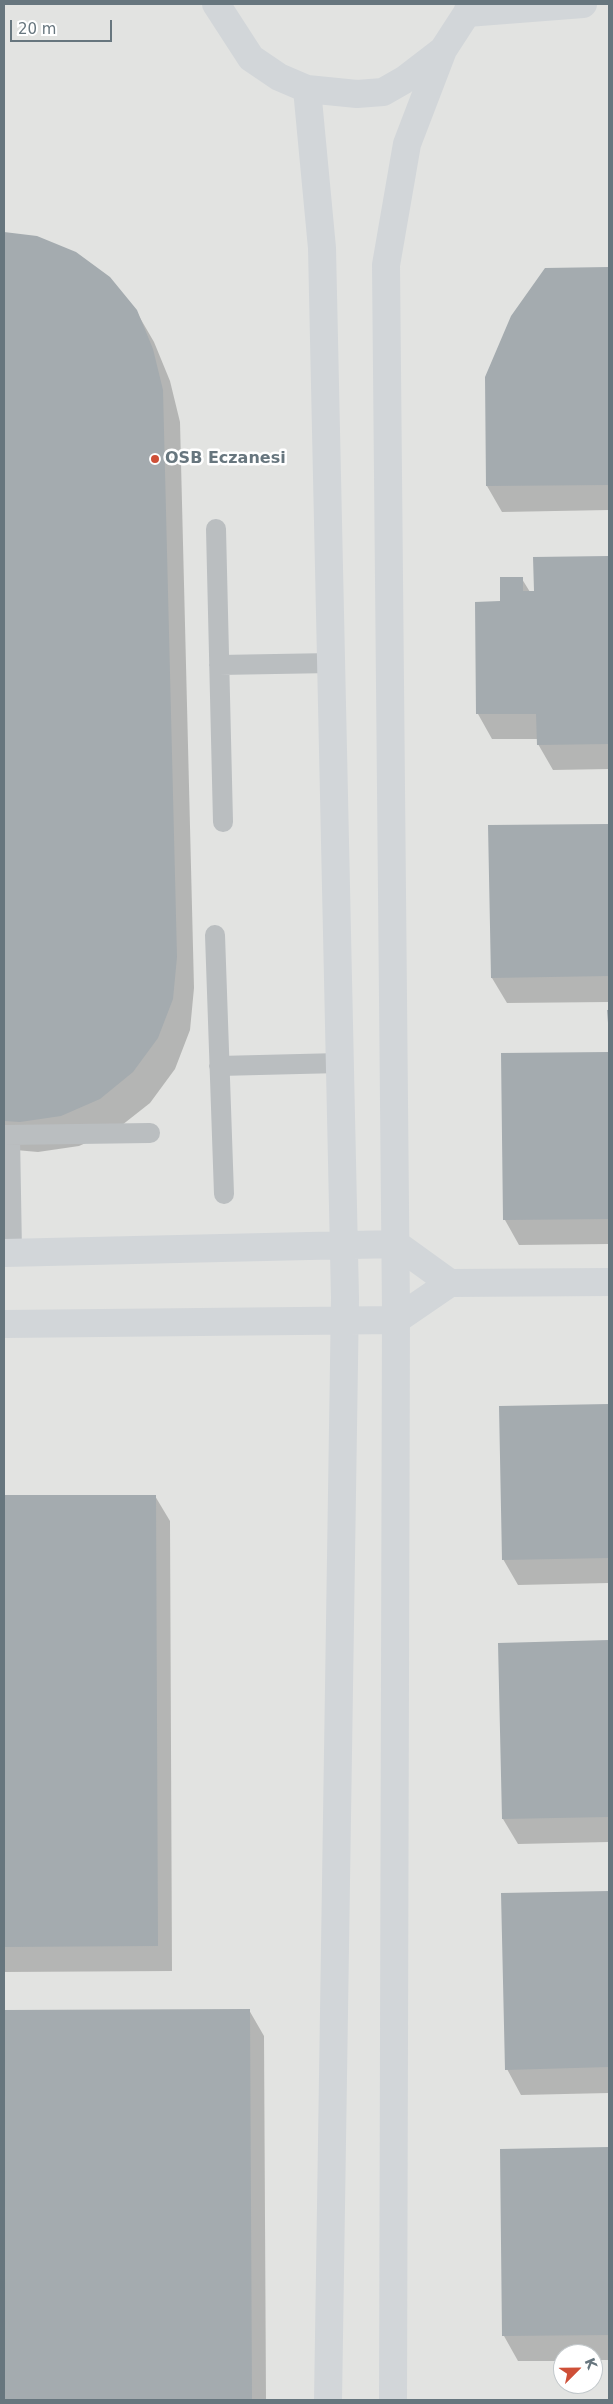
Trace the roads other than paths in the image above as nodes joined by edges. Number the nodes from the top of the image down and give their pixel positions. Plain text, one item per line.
1 (214, 4) edge
2 (583, 4) edge
3 (468, 8) edge
4 (444, 50) junction
5 (306, 90) junction
6 (216, 529) dead end
7 (332, 663) junction
8 (219, 665) junction
9 (223, 822) dead end
10 (215, 935) dead end
11 (340, 1063) junction
12 (219, 1066) junction
13 (150, 1133) dead end
14 (7, 1135) edge
15 (224, 1194) dead end
16 (396, 1244) junction
17 (344, 1245) junction
18 (8, 1252) edge
19 (609, 1282) edge
20 (450, 1283) junction
21 (343, 1319) junction
22 (396, 1320) junction
23 (4, 1324) edge
24 (328, 2400) edge
25 (393, 2400) edge

1 - 5 street
2 - 3 street
3 - 4 street
4 - 5 street
4 - 16 street
5 - 7 street
6 - 8 lane
7 - 8 lane
7 - 11 street
8 - 9 lane
10 - 12 lane
11 - 12 lane
11 - 17 street
12 - 15 lane
13 - 14 lane
14 - 18 lane
16 - 17 street
16 - 20 street
16 - 22 street
17 - 18 street
17 - 21 street
19 - 20 street
20 - 22 street
21 - 22 street
21 - 23 street
21 - 24 street
22 - 25 street

